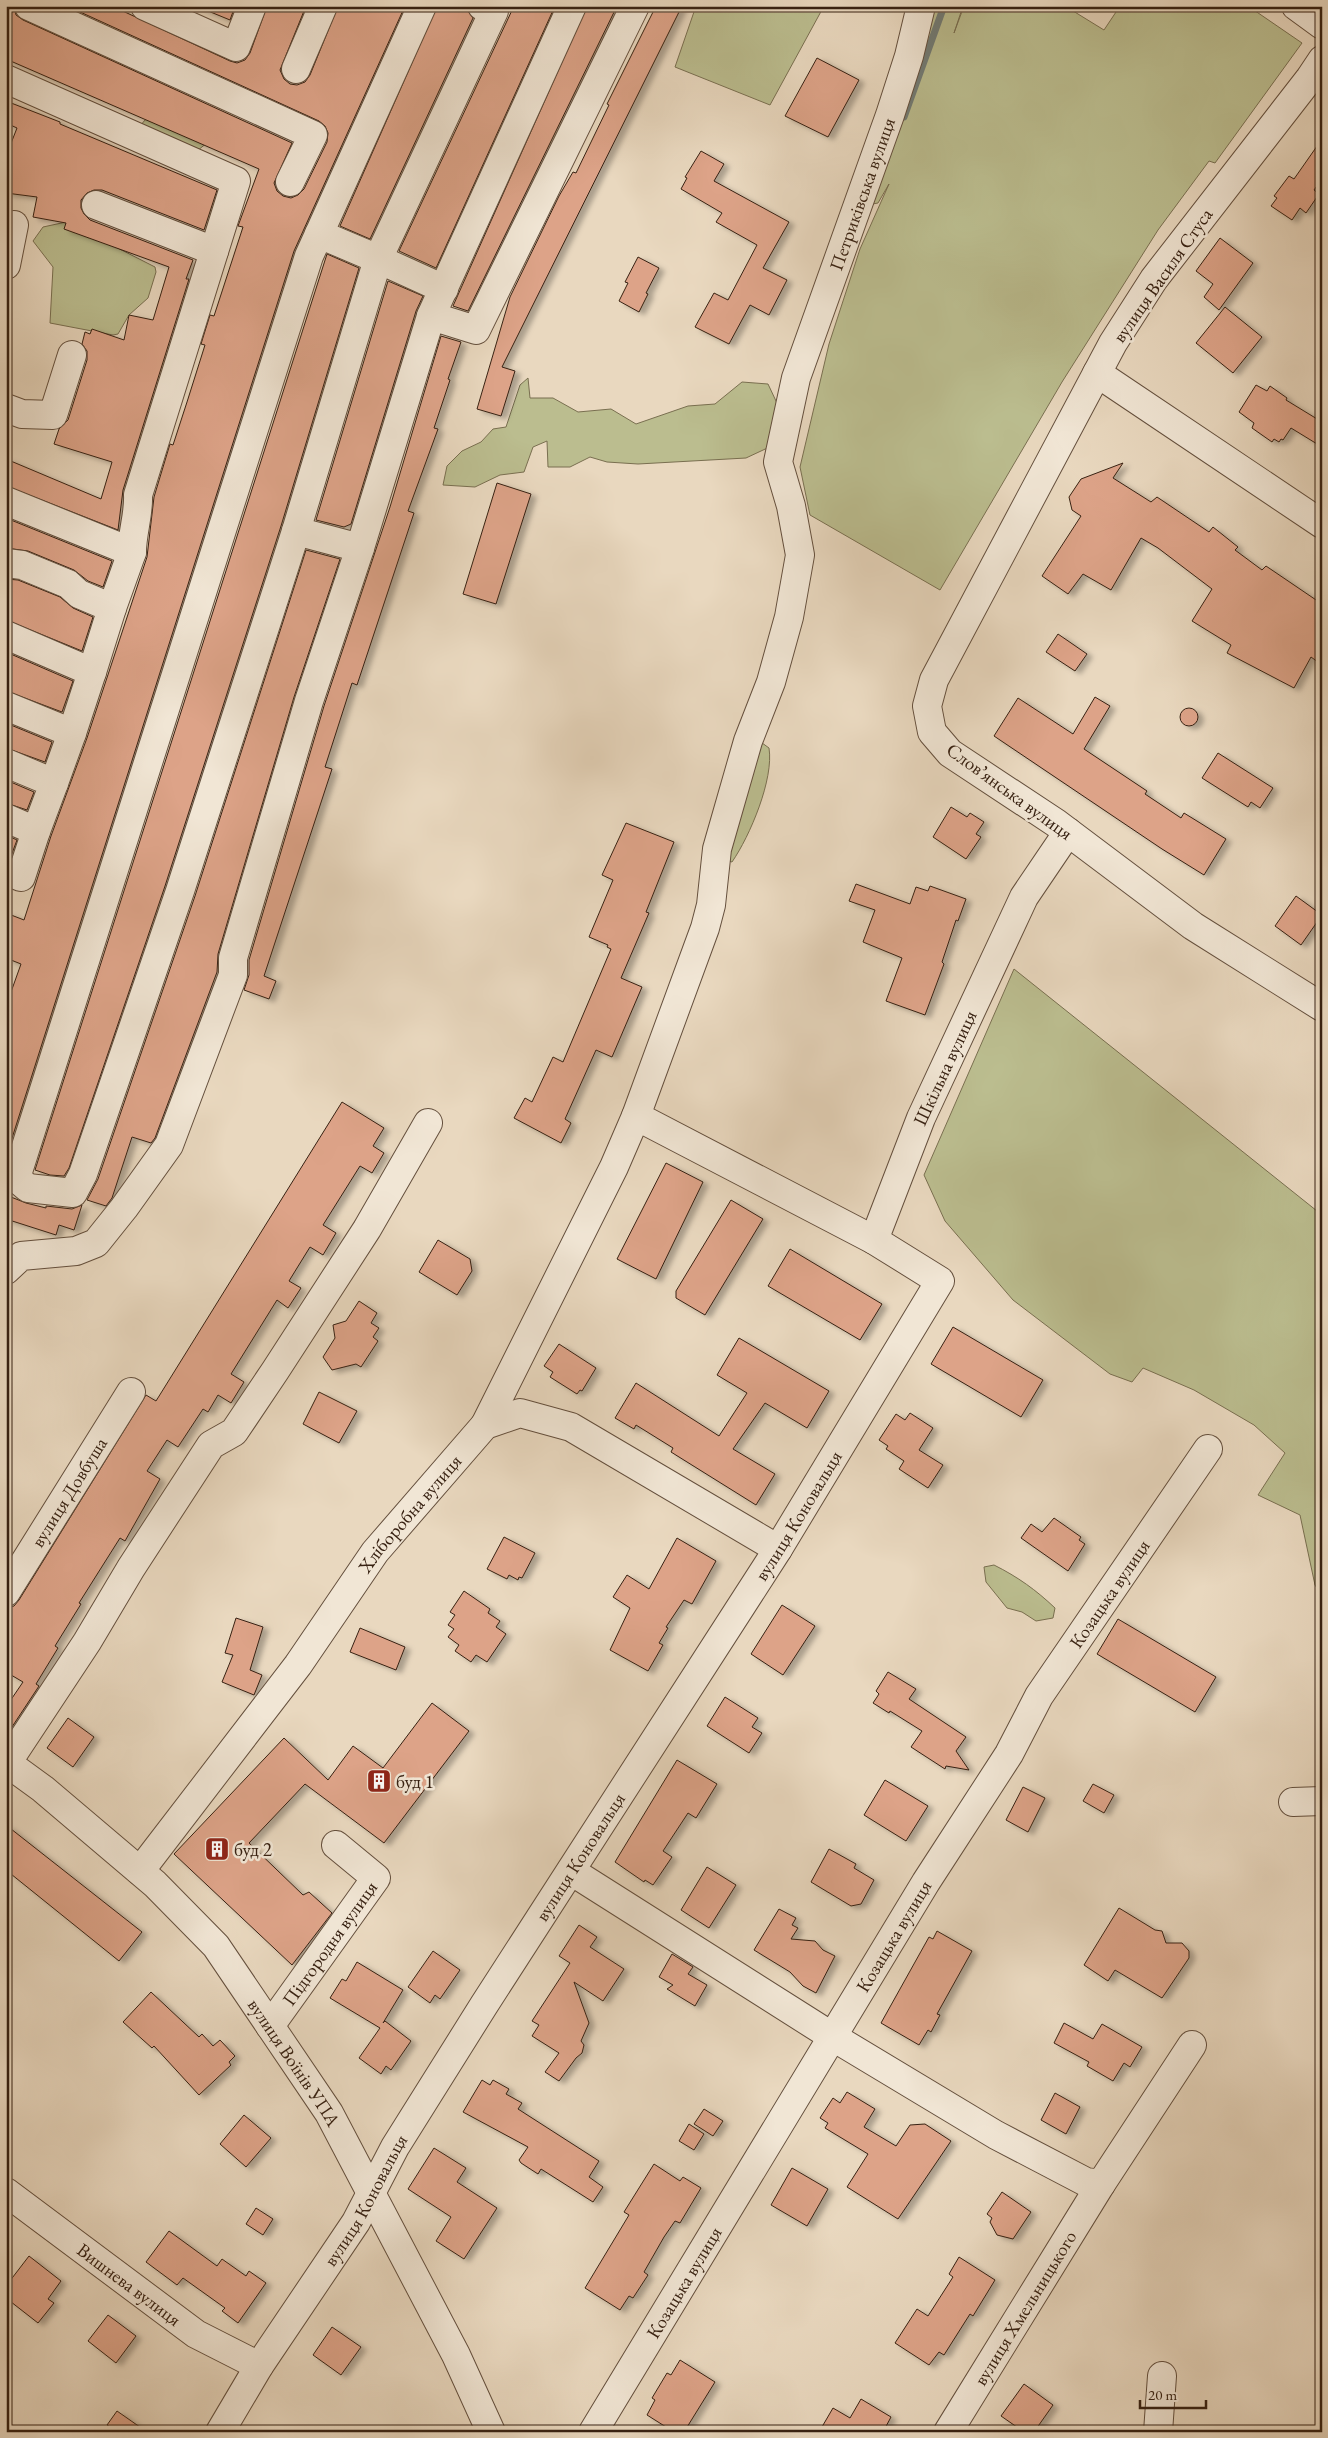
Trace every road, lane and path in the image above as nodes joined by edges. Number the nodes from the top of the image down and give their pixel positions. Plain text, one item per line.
1 (29, 6) edge
2 (145, 6) edge
3 (252, 6) edge
4 (323, 6) edge
5 (422, 6) edge
6 (482, 6) edge
7 (572, 6) edge
8 (634, 6) edge
9 (921, 6) edge
10 (1296, 6) edge
11 (1322, 25) edge
12 (1322, 60) edge
13 (296, 69) dead end
14 (6, 79) edge
15 (290, 182) dead end
16 (96, 205) dead end
17 (14, 225) dead end
18 (319, 234) junction
19 (214, 251) junction
20 (378, 260) junction
21 (6, 266) edge
22 (444, 290) junction
23 (431, 316) junction
24 (72, 356) dead end
25 (1097, 373) junction
26 (6, 408) edge
27 (6, 501) edge
28 (1322, 524) edge
29 (296, 531) junction
30 (360, 548) junction
31 (132, 552) junction
32 (6, 563) edge
33 (112, 608) junction
34 (6, 635) edge
35 (92, 672) junction
36 (6, 706) edge
37 (72, 733) junction
38 (6, 763) edge
39 (54, 783) junction
40 (6, 818) edge
41 (36, 831) junction
42 (1068, 832) junction
43 (6, 871) edge
44 (1322, 1007) edge
45 (636, 1116) junction
46 (428, 1123) dead end
47 (874, 1240) junction
48 (6, 1270) edge
49 (131, 1392) dead end
50 (485, 1425) junction
51 (1208, 1449) dead end
52 (778, 1548) junction
53 (6, 1592) edge
54 (7, 1762) edge
55 (1322, 1800) edge
56 (1293, 1802) dead end
57 (336, 1845) dead end
58 (571, 1870) junction
59 (140, 1871) junction
60 (270, 2026) junction
61 (833, 2036) junction
62 (1192, 2045) dead end
63 (1101, 2184) junction
64 (371, 2190) junction
65 (6, 2192) edge
66 (259, 2366) junction
67 (1162, 2376) dead end
68 (220, 2432) edge
69 (491, 2432) edge
70 (593, 2432) edge
71 (948, 2432) edge
72 (1158, 2432) edge

1 - 15 street
2 - 3 street
4 - 13 street
5 - 18 street
6 - 20 street
7 - 22 street
8 - 23 street
9 - 45 street, Петриківська вулиця
10 - 11 street
12 - 25 street, вулиця Василя Стуса
14 - 19 street
16 - 19 street
17 - 21 street
18 - 20 street
18 - 29 street
19 - 31 street
20 - 22 street
20 - 29 street
22 - 23 street
23 - 30 street
24 - 26 street
25 - 28 street
25 - 42 street, Словʼянська вулиця
27 - 31 street
29 - 30 street
30 - 48 street
31 - 33 street
32 - 33 street
33 - 35 street
34 - 35 street
35 - 37 street
36 - 37 street
37 - 39 street
38 - 39 street
39 - 41 street
40 - 41 street
41 - 43 street
42 - 44 street, Словʼянська вулиця
42 - 47 street, Шкільна вулиця
45 - 47 street
45 - 50 street, Хліборобна вулиця
46 - 54 street
47 - 52 street, вулиця Коновальця
49 - 53 street, вулиця Довбуша
50 - 52 street
50 - 59 street, Хліборобна вулиця
51 - 61 street, Козацька вулиця
52 - 58 street, вулиця Коновальця
54 - 59 street, вулиця Воїнів УПА
55 - 56 street
57 - 60 street, Підгородня вулиця
58 - 61 street
58 - 64 street, вулиця Коновальця
59 - 60 street, вулиця Воїнів УПА
60 - 64 street, вулиця Воїнів УПА
61 - 63 street
61 - 70 street, Козацька вулиця
62 - 63 street, вулиця Хмельницького
63 - 71 street, вулиця Хмельницького
64 - 66 street, вулиця Коновальця
64 - 69 street, вулиця Воїнів УПА
65 - 66 street, Вишнева вулиця
66 - 68 street, вулиця Коновальця
67 - 72 street

